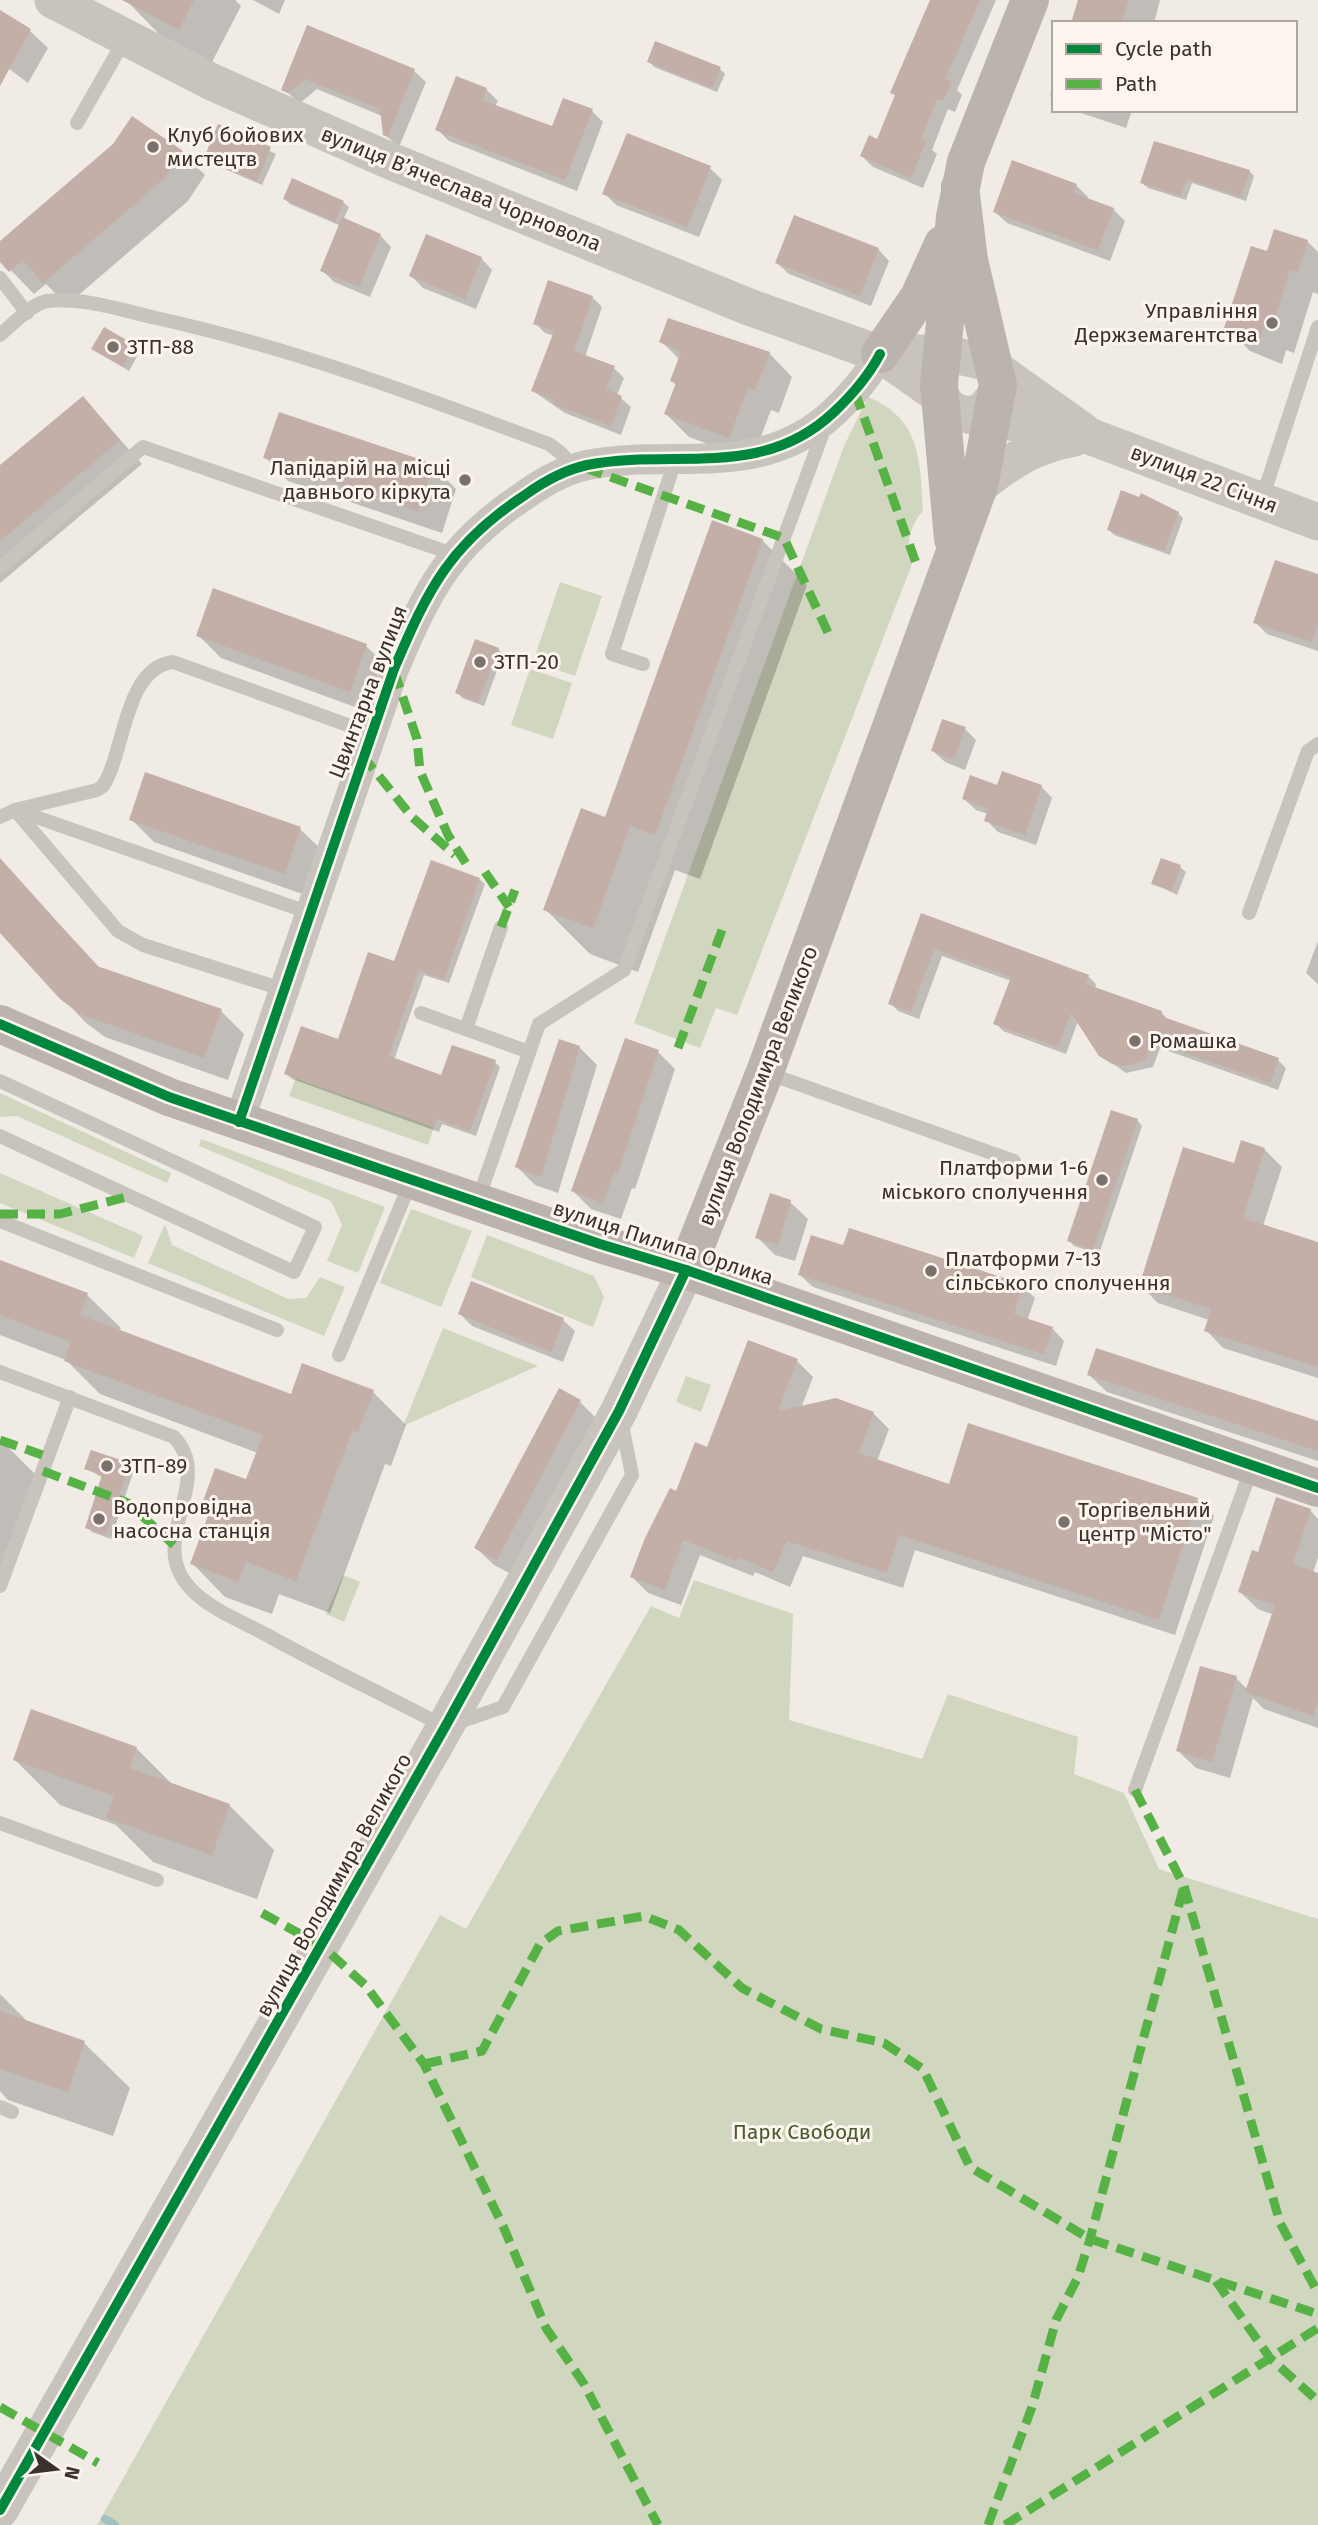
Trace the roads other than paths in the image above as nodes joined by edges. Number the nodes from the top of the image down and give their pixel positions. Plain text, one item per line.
1 (53, 0) edge
2 (1030, 0) edge
3 (125, 38) junction
4 (77, 122) dead end
5 (958, 202) junction
6 (0, 278) edge
7 (27, 313) junction
8 (1318, 327) edge
9 (0, 335) edge
10 (880, 354) junction
11 (973, 382) junction
12 (829, 416) junction
13 (1089, 436) junction
14 (675, 461) junction
15 (574, 469) junction
16 (979, 486) junction
17 (1262, 500) junction
18 (1318, 522) edge
19 (453, 554) junction
20 (953, 555) junction
21 (0, 569) edge
22 (643, 664) dead end
23 (370, 733) junction
24 (1318, 744) edge
25 (15, 810) junction
26 (0, 818) edge
27 (310, 913) junction
28 (1249, 913) dead end
29 (501, 927) dead end
30 (285, 990) junction
31 (421, 1013) dead end
32 (0, 1024) edge
33 (466, 1029) junction
34 (529, 1052) junction
35 (765, 1072) junction
36 (0, 1081) edge
37 (239, 1122) junction
38 (0, 1136) edge
39 (1014, 1161) dead end
40 (412, 1179) junction
41 (478, 1201) junction
42 (0, 1221) edge
43 (686, 1270) junction
44 (276, 1330) dead end
45 (339, 1355) dead end
46 (0, 1372) edge
47 (70, 1397) junction
48 (1252, 1467) junction
49 (1318, 1488) edge
50 (0, 1587) edge
51 (445, 1727) junction
52 (1135, 1790) dead end
53 (0, 1823) edge
54 (158, 1881) dead end
55 (0, 2511) edge

1 - 3 street, вулиця Вʼячеслава Чорновола
2 - 5 main road
3 - 4 lane
3 - 10 street, вулиця Вʼячеслава Чорновола
5 - 10 main road
5 - 11 main road
5 - 11 main road
6 - 7 lane
7 - 9 lane
7 - 15 lane
8 - 17 lane
10 - 11 street
10 - 12 street, Цвинтарна вулиця
11 - 13 street
11 - 13 street
11 - 16 main road, вулиця Володимира Великого
11 - 20 main road
12 - 14 street, Цвинтарна вулиця
12 - 34 lane
13 - 16 street
13 - 17 street, вулиця 22 Січня
14 - 15 street, Цвинтарна вулиця
14 - 22 lane
15 - 19 street, Цвинтарна вулиця
16 - 20 main road, вулиця Володимира Великого
17 - 18 street, вулиця 22 Січня
19 - 21 lane
19 - 23 street, Цвинтарна вулиця
20 - 35 main road, вулиця Володимира Великого
23 - 25 lane
23 - 27 street, Цвинтарна вулиця
24 - 28 lane
25 - 26 lane
25 - 27 lane
25 - 30 lane
27 - 30 street, Цвинтарна вулиця
29 - 33 lane
30 - 37 street, Цвинтарна вулиця
31 - 33 lane
32 - 37 main road, вулиця Пилипа Орлика
33 - 34 lane
34 - 41 lane
35 - 39 lane
35 - 43 main road, вулиця Володимира Великого
36 - 38 lane
37 - 40 main road, вулиця Пилипа Орлика
40 - 41 main road, вулиця Пилипа Орлика
40 - 45 lane
41 - 43 main road, вулиця Пилипа Орлика
42 - 44 lane
43 - 48 main road, вулиця Пилипа Орлика
43 - 51 street, вулиця Володимира Великого
46 - 47 lane
47 - 50 lane
47 - 51 lane
48 - 49 main road, вулиця Пилипа Орлика
48 - 52 lane
51 - 55 street, вулиця Володимира Великого
53 - 54 lane

